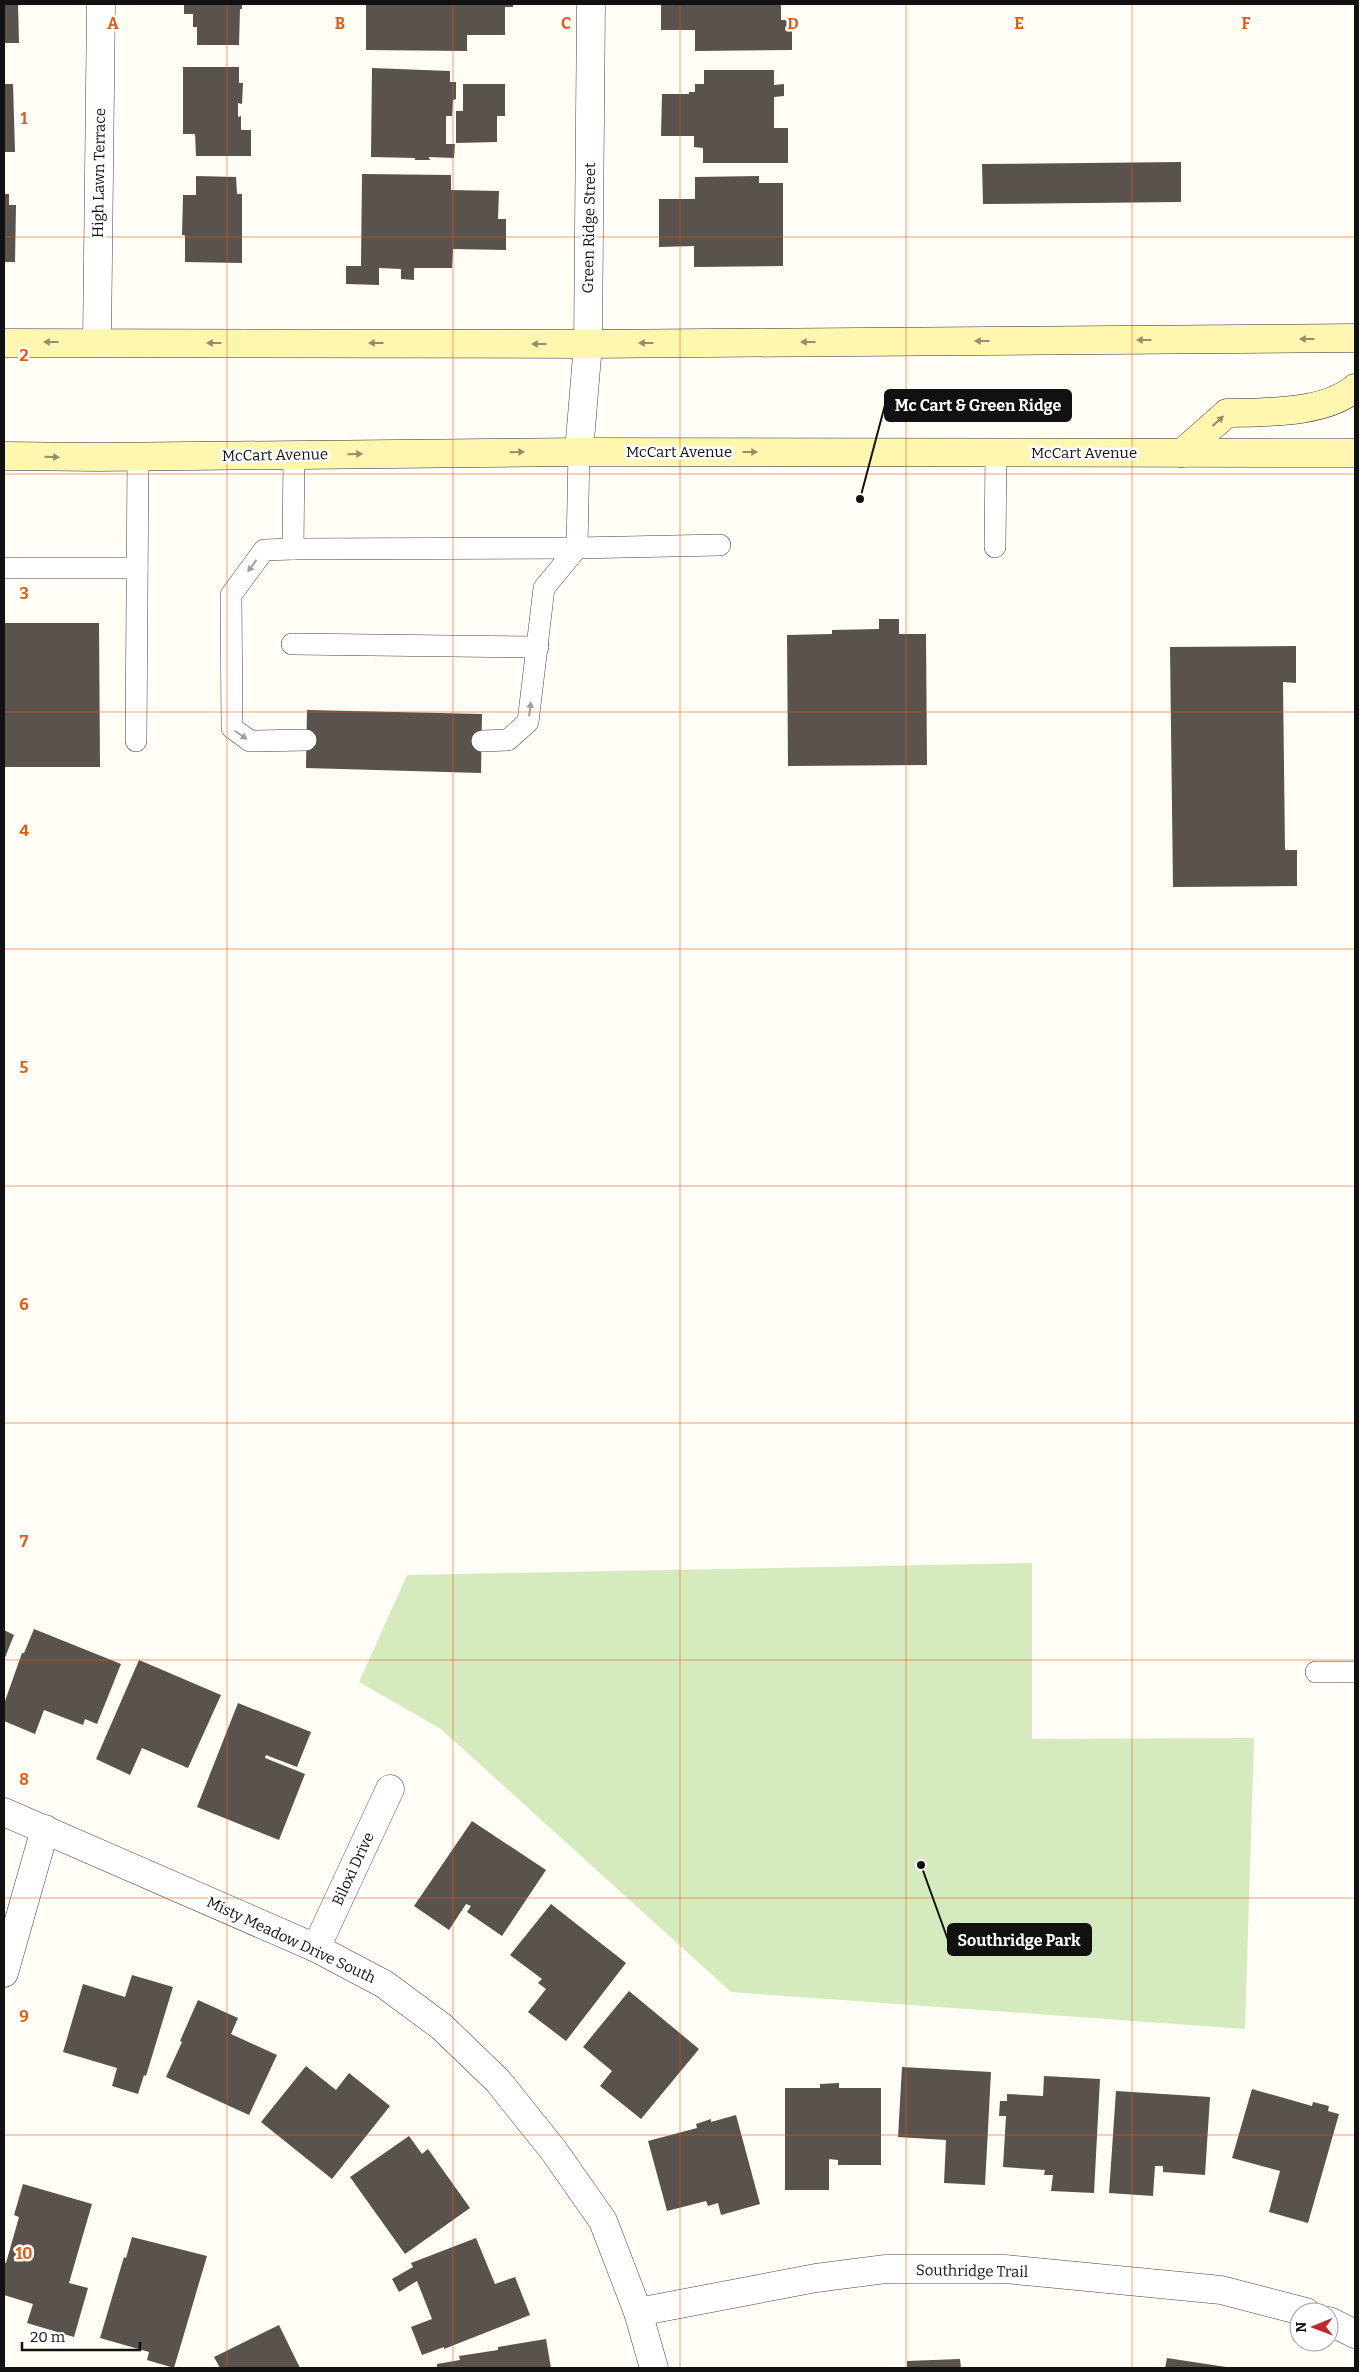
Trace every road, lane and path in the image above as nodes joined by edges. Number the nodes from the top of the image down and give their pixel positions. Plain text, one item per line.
1 (101, 4) edge
2 (592, 4) edge
3 (1355, 338) edge
4 (97, 342) junction
5 (4, 343) edge
6 (588, 344) junction
7 (1355, 388) edge
8 (579, 452) junction
9 (996, 452) junction
10 (1182, 453) junction
11 (1355, 453) edge
12 (294, 455) junction
13 (4, 456) edge
14 (138, 456) junction
15 (720, 545) dead end
16 (995, 546) dead end
17 (577, 548) junction
18 (293, 549) junction
19 (4, 568) edge
20 (137, 568) junction
21 (292, 644) dead end
22 (538, 647) junction
23 (306, 740) dead end
24 (136, 741) dead end
25 (482, 741) dead end
26 (1316, 1672) dead end
27 (1355, 1672) edge
28 (390, 1789) dead end
29 (4, 1812) edge
30 (45, 1829) junction
31 (316, 1948) junction
32 (4, 1973) edge
33 (1289, 2308) edge
34 (638, 2312) junction
35 (1339, 2326) edge
36 (1355, 2334) edge
37 (654, 2368) edge

1 - 4 street, High Lawn Terrace
2 - 6 street, Green Ridge Street
3 -> 6 main road
4 -> 5 main road
6 -> 4 main road
6 - 8 street, Green Ridge Street
10 -> 7 main road
8 -> 9 main road, McCart Avenue
12 -> 8 main road, McCart Avenue
8 - 17 lane
9 - 10 main road, McCart Avenue
9 - 16 lane
10 - 11 main road, McCart Avenue
12 - 14 main road, McCart Avenue
12 - 18 lane
13 -> 14 main road, McCart Avenue
14 - 20 lane
15 - 17 lane
17 - 18 lane
17 - 22 lane
18 -> 23 lane
19 - 20 lane
20 - 24 lane
21 - 22 lane
25 -> 22 lane
26 - 27 lane
28 - 31 street, Biloxi Drive
29 - 30 street, Misty Meadow Drive South
30 - 31 street, Misty Meadow Drive South
30 - 32 street
31 - 34 street, Misty Meadow Drive South
33 - 34 street, Southridge Trail
34 - 37 street, Misty Meadow Drive South
35 - 36 street

